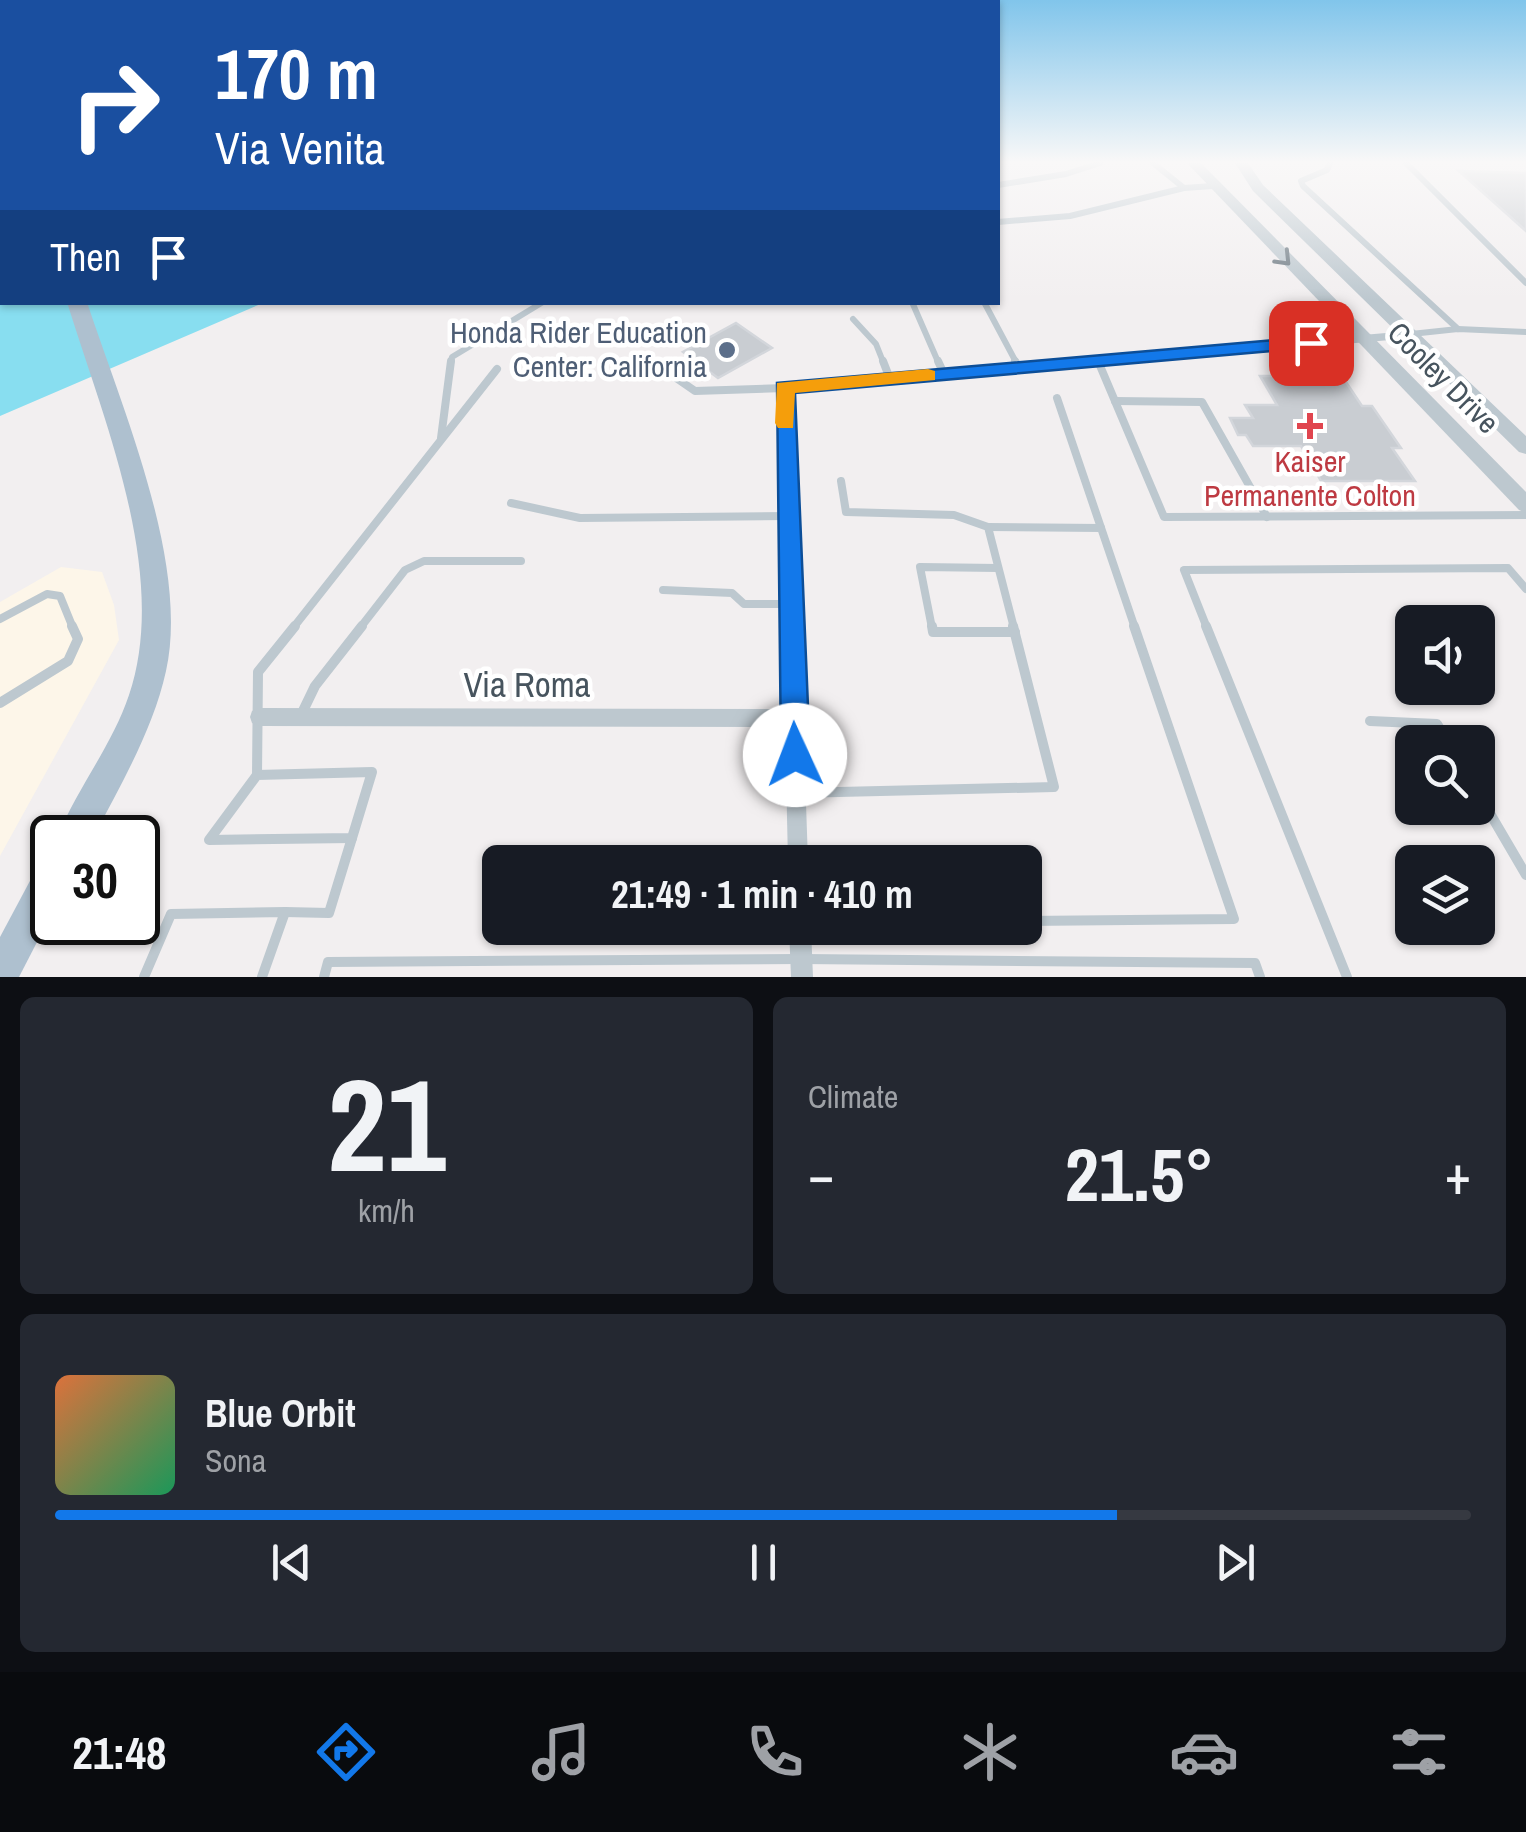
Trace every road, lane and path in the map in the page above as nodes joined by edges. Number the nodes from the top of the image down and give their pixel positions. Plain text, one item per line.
1 (1100, 209) edge
2 (1235, 209) edge
3 (1279, 209) edge
4 (1327, 209) edge
5 (1452, 209) edge
6 (1000, 222) edge
7 (1526, 283) edge
8 (78, 305) edge
9 (538, 305) edge
10 (913, 305) edge
11 (986, 305) edge
12 (854, 319) dead end
13 (1458, 329) junction
14 (1526, 332) edge
15 (1409, 335) junction
16 (1362, 339) junction
17 (1098, 361) junction
18 (652, 362) dead end
19 (1019, 368) junction
20 (497, 369) dead end
21 (944, 374) junction
22 (890, 378) junction
23 (784, 388) junction
24 (1057, 398) dead end
25 (1114, 400) junction
26 (440, 442) junction
27 (1526, 447) edge
28 (841, 481) dead end
29 (511, 502) dead end
30 (1526, 505) edge
31 (1526, 515) edge
32 (788, 516) junction
33 (1267, 517) junction
34 (988, 528) junction
35 (1101, 528) junction
36 (521, 561) dead end
37 (998, 568) junction
38 (1526, 588) edge
39 (663, 590) dead end
40 (791, 604) junction
41 (0, 619) edge
42 (1015, 632) junction
43 (0, 703) edge
44 (259, 717) junction
45 (300, 717) junction
46 (794, 718) junction
47 (1370, 722) dead end
48 (1438, 725) edge
49 (257, 775) junction
50 (796, 793) junction
51 (86, 815) edge
52 (1495, 822) edge
53 (352, 838) junction
54 (798, 845) edge
55 (1526, 874) edge
56 (285, 912) junction
57 (30, 918) edge
58 (1042, 921) edge
59 (802, 968) edge
60 (0, 975) edge
61 (144, 977) edge
62 (262, 977) edge
63 (324, 977) edge
64 (1260, 977) edge
65 (1348, 977) edge

1 - 6 lane
2 -> 16 street, Cooley Drive
3 - 15 street, Cooley Drive
4 - 13 lane
5 - 7 lane
8 - 51 main road
9 - 26 lane
10 - 21 lane
11 - 19 lane
12 - 22 lane
13 - 14 lane
13 - 15 lane
15 - 16 street
15 - 27 street, Cooley Drive
16 - 17 street
16 - 30 street, Cooley Drive
17 - 19 street
17 - 25 lane
18 - 23 lane
19 - 21 street
20 - 26 lane
21 - 22 street
22 - 23 street
23 - 32 street
24 - 35 lane
25 - 33 lane
25 - 33 lane
26 - 44 lane
28 - 34 lane
29 - 32 lane
31 - 33 lane
32 - 40 street
34 - 35 lane
34 - 37 lane
35 - 58 lane
36 - 45 lane
37 - 42 lane
37 - 42 lane
38 - 65 lane
39 - 40 lane
40 - 46 street
41 - 43 lane
42 - 50 lane
44 - 45 street, Via Roma
44 - 49 lane
45 - 46 street, Via Roma
46 - 50 street
47 - 48 lane
49 - 53 lane
49 - 53 lane
50 - 54 street
52 - 55 lane
53 - 56 lane
56 - 61 lane
56 - 62 lane
57 - 60 main road
59 - 63 lane
59 - 64 lane

